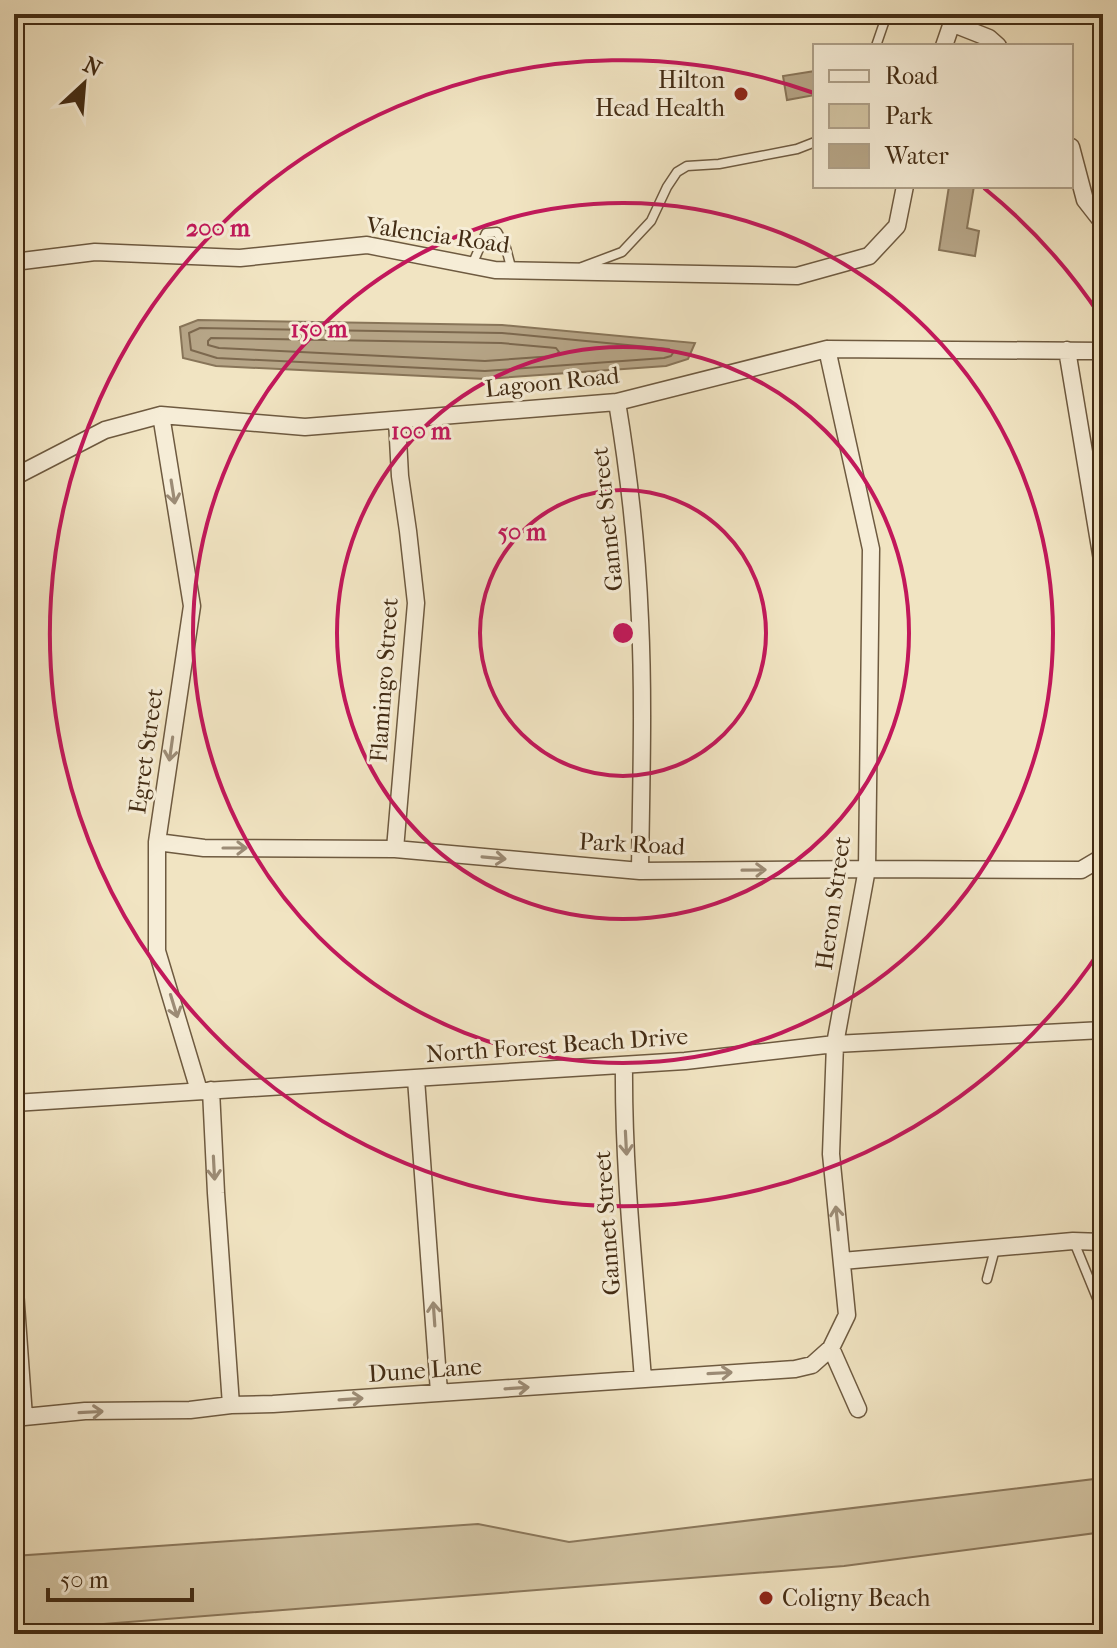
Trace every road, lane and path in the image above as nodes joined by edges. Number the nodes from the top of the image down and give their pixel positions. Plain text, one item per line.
1 (887, 14) edge
2 (953, 18) edge
3 (877, 44) edge
4 (945, 44) edge
5 (996, 44) edge
6 (813, 143) edge
7 (1073, 155) edge
8 (905, 188) edge
9 (1103, 223) edge
10 (14, 262) edge
11 (472, 266) junction
12 (512, 271) junction
13 (570, 272) junction
14 (827, 349) junction
15 (1067, 350) junction
16 (1103, 351) edge
17 (617, 402) junction
18 (161, 415) junction
19 (397, 420) junction
20 (14, 477) edge
21 (1103, 566) edge
22 (157, 842) junction
23 (395, 849) junction
24 (1103, 857) edge
25 (867, 869) junction
26 (640, 871) junction
27 (1103, 1030) edge
28 (835, 1044) junction
29 (624, 1065) junction
30 (416, 1079) junction
31 (204, 1091) junction
32 (14, 1103) edge
33 (1073, 1241) junction
34 (1103, 1242) edge
35 (995, 1248) junction
36 (842, 1261) junction
37 (14, 1277) edge
38 (987, 1279) dead end
39 (1101, 1308) edge
40 (831, 1348) junction
41 (643, 1379) junction
42 (439, 1392) junction
43 (231, 1405) junction
44 (858, 1409) dead end
45 (19, 1419) edge

1 - 3 lane
2 - 4 street
2 - 5 street
6 - 13 lane
7 - 9 street
8 - 13 street, Valencia Road
10 - 11 street, Valencia Road
11 - 12 street, Valencia Road
11 - 12 lane
12 - 13 street, Valencia Road
14 - 15 street, Lagoon Road
14 - 17 street, Lagoon Road
14 - 25 street, Heron Street
15 - 16 street, Lagoon Road
15 - 21 street
17 - 19 street, Lagoon Road
17 - 26 street, Gannet Street
18 - 19 street, Lagoon Road
18 - 20 street, Lagoon Road
18 -> 22 street, Egret Street
19 - 23 street, Flamingo Street
22 -> 23 street, Park Road
22 -> 31 street, Egret Street
23 -> 26 street, Park Road
24 - 25 street, Park Road
26 -> 25 street, Park Road
25 - 28 street, Heron Street
27 - 28 street, North Forest Beach Drive
28 - 29 street, North Forest Beach Drive
36 -> 28 street, Heron Street
29 - 30 street, North Forest Beach Drive
29 -> 41 street, Gannet Street
30 - 31 street, North Forest Beach Drive
42 -> 30 street
31 - 32 street, North Forest Beach Drive
31 -> 43 street, Egret Street
33 - 34 street
33 - 35 street
33 - 39 lane
35 - 36 street
35 - 38 lane
36 - 40 street, Heron Street
37 - 45 street
41 -> 40 street, Dune Lane
40 - 44 street
42 -> 41 street, Dune Lane
43 -> 42 street, Dune Lane
45 -> 43 street, Dune Lane

